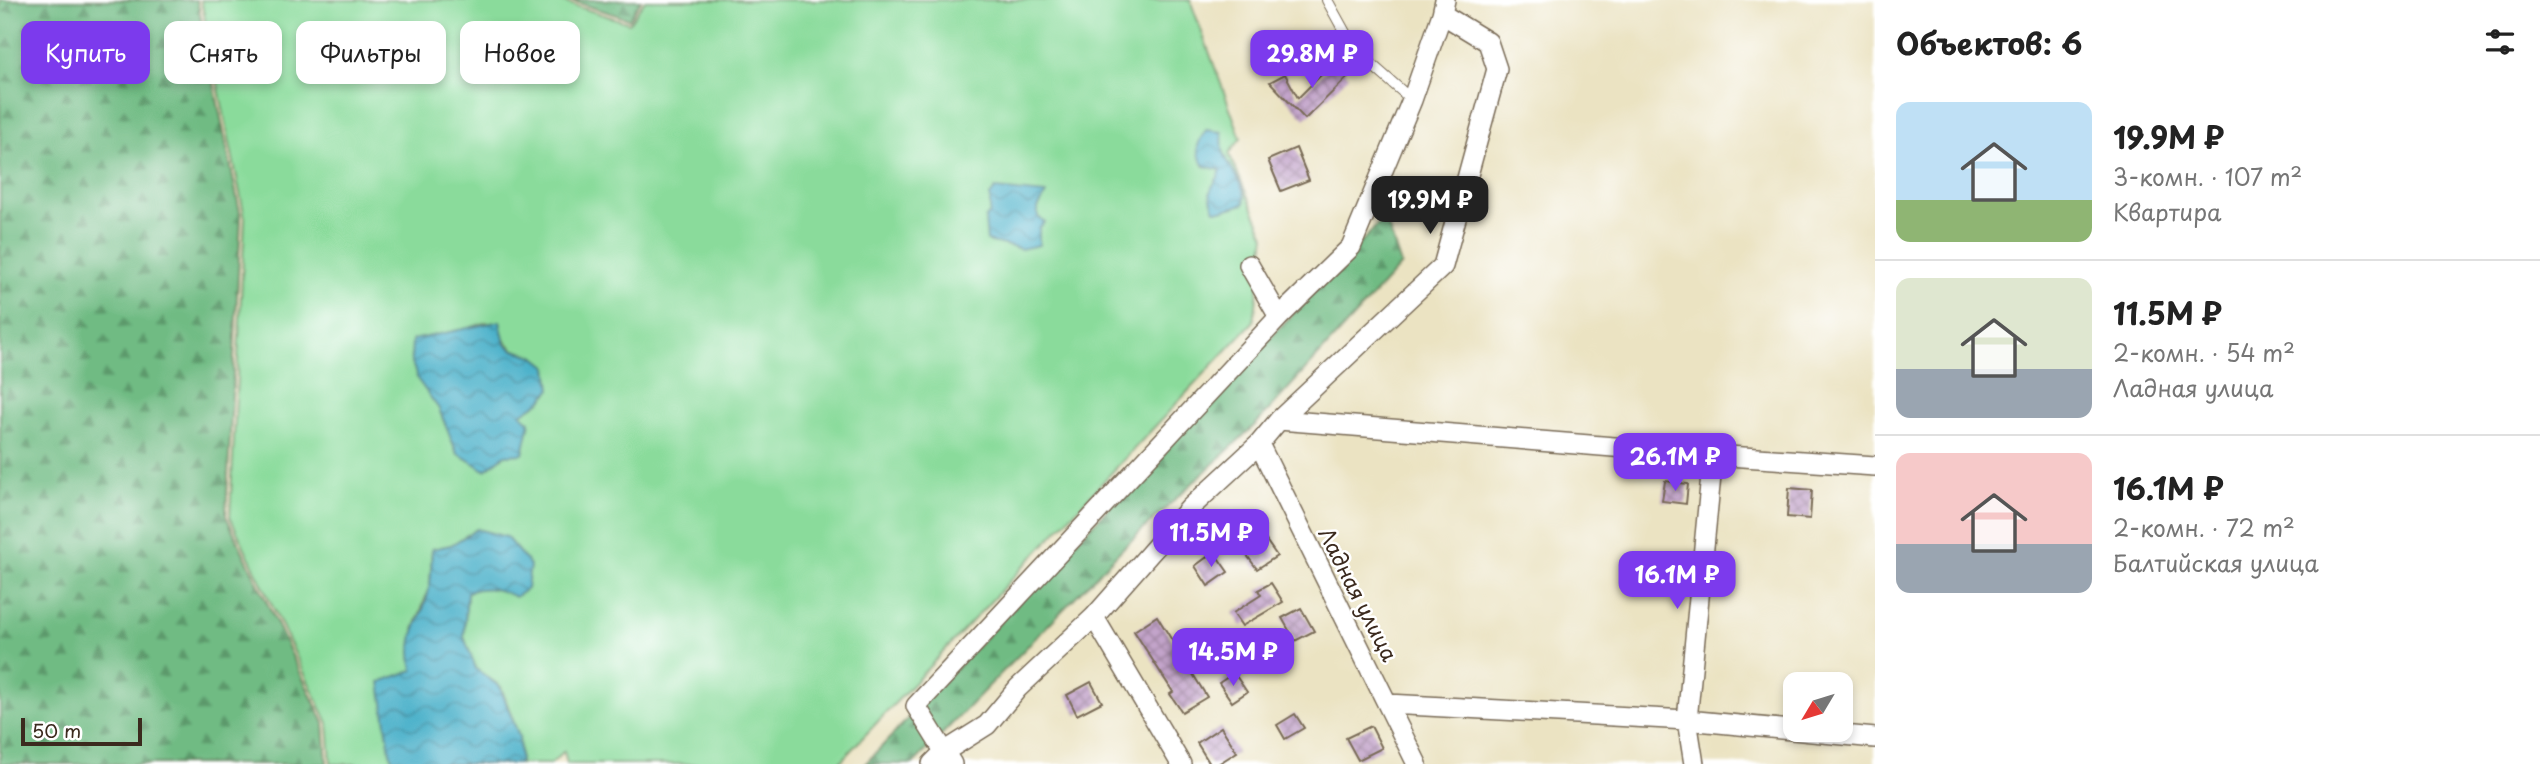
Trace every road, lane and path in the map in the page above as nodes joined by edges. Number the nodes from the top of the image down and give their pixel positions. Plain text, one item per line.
1 (1327, 0) edge
2 (1444, 7) edge
3 (1412, 100) junction
4 (1249, 265) dead end
5 (1279, 317) junction
6 (1279, 420) junction
7 (1259, 444) junction
8 (1713, 455) junction
9 (1875, 466) edge
10 (1094, 617) junction
11 (1388, 704) junction
12 (1687, 720) junction
13 (1875, 737) edge
14 (943, 760) edge
15 (1181, 764) edge
16 (1417, 764) edge
17 (1694, 764) edge

1 - 3 lane
2 - 3 street
2 - 6 street
3 - 5 street
4 - 5 street
5 - 14 street
6 - 7 street
6 - 8 street
7 - 10 street
7 - 11 street, Ладная улица
8 - 9 street
8 - 12 street
10 - 14 street
10 - 15 street
11 - 12 street
11 - 16 street, Ладная улица
12 - 13 street
12 - 17 street

